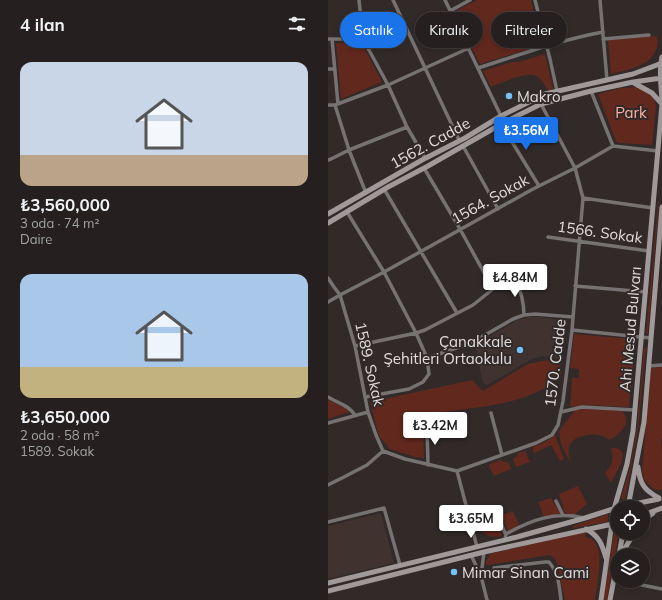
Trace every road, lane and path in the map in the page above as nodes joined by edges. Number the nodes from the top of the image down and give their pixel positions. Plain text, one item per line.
1 (360, 0) edge
2 (394, 0) edge
3 (445, 0) edge
4 (470, 0) edge
5 (535, 0) edge
6 (600, 0) edge
7 (450, 11) joint
8 (361, 12) edge
9 (399, 12) edge
10 (538, 12) edge
11 (407, 29) edge
12 (603, 32) junction
13 (649, 35) dead end
14 (330, 39) edge
15 (603, 39) junction
16 (567, 40) edge
17 (367, 48) edge
18 (469, 48) joint
19 (540, 48) edge
20 (547, 48) edge
21 (662, 57) edge
22 (661, 64) edge
23 (426, 68) junction
24 (478, 68) junction
25 (328, 69) edge
26 (335, 69) junction
27 (661, 78) edge
28 (608, 80) junction
29 (633, 82) junction
30 (388, 85) junction
31 (557, 91) junction
32 (591, 91) junction
33 (336, 104) junction
34 (541, 104) junction
35 (662, 104) edge
36 (328, 105) edge
37 (501, 116) junction
38 (501, 124) junction
39 (407, 127) junction
40 (459, 140) junction
41 (463, 146) junction
42 (613, 146) junction
43 (349, 150) junction
44 (658, 151) junction
45 (425, 158) junction
46 (328, 160) edge
47 (424, 168) junction
48 (575, 168) junction
49 (539, 186) junction
50 (384, 189) junction
51 (366, 193) junction
52 (583, 198) junction
53 (662, 207) edge
54 (653, 208) junction
55 (498, 209) junction
56 (347, 212) junction
57 (328, 214) edge
58 (328, 223) edge
59 (460, 229) junction
60 (548, 237) dead end
61 (580, 241) junction
62 (421, 251) junction
63 (649, 251) junction
64 (660, 267) edge
65 (384, 272) junction
66 (328, 278) edge
67 (575, 286) junction
68 (494, 289) junction
69 (646, 292) junction
70 (340, 295) junction
71 (328, 302) edge
72 (457, 313) junction
73 (524, 315) junction
74 (573, 317) junction
75 (572, 330) junction
76 (416, 333) junction
77 (642, 337) junction
78 (651, 338) junction
79 (355, 346) junction
80 (427, 358) junction
81 (662, 365) edge
82 (648, 366) junction
83 (328, 397) edge
84 (365, 397) junction
85 (635, 410) junction
86 (368, 412) junction
87 (561, 412) junction
88 (491, 413) dead end
89 (355, 415) junction
90 (328, 423) edge
91 (427, 427) dead end
92 (383, 451) junction
93 (502, 455) junction
94 (637, 462) junction
95 (428, 465) junction
96 (457, 471) junction
97 (328, 485) edge
98 (661, 498) edge
99 (619, 500) edge
100 (629, 500) edge
101 (650, 501) edge
102 (556, 502) dead end
103 (660, 508) edge
104 (610, 510) edge
105 (650, 512) edge
106 (563, 515) junction
107 (650, 516) edge
108 (585, 518) junction
109 (500, 521) dead end
110 (328, 522) edge
111 (610, 524) edge
112 (586, 529) junction
113 (505, 537) junction
114 (611, 540) edge
115 (477, 547) junction
116 (484, 552) junction
117 (471, 555) junction
118 (607, 560) junction
119 (400, 565) junction
120 (494, 568) dead end
121 (481, 576) junction
122 (328, 583) edge
123 (650, 587) edge
124 (612, 588) edge
125 (662, 589) edge
126 (328, 591) edge
127 (487, 600) edge
128 (561, 600) edge
129 (601, 600) edge
130 (610, 600) edge

1 - 8 street
2 - 9 street
3 - 7 street
4 - 7 street
5 - 10 street
6 - 12 street
11 - 23 street
12 - 15 street
12 - 16 street
13 - 15 street
14 - 26 street
15 - 28 street
17 - 30 street
18 - 23 street
18 - 24 street
19 - 24 street
20 - 31 street
21 - 22 main road, Ahi Mesud Bulvarı
22 - 27 main road, Ahi Mesud Bulvarı
22 - 28 main road, 1562. Cadde
23 - 30 street
23 - 40 street
24 - 37 street
25 - 26 street
26 - 33 street
27 - 29 main road, 1562. Cadde
27 - 35 main road, Ahi Mesud Bulvarı
28 - 31 main road, 1562. Cadde
29 - 32 main road, 1562. Cadde
29 - 35 main road
30 - 33 street
30 - 39 street
31 - 37 main road, 1562. Cadde
32 - 34 main road, 1562. Cadde
32 - 42 street
33 - 36 street
33 - 43 street
34 - 38 main road, 1562. Cadde
34 - 48 street, 1570. Cadde
35 - 44 main road, Ahi Mesud Bulvarı
37 - 40 main road, 1562. Cadde
38 - 41 main road, 1562. Cadde
38 - 49 street
39 - 43 street
39 - 45 street
40 - 45 main road, 1562. Cadde
41 - 47 main road, 1562. Cadde
41 - 55 street
42 - 44 street
42 - 48 street, 1564. Sokak
43 - 46 street
43 - 51 street
44 - 54 main road, Ahi Mesud Bulvarı
45 - 51 main road, 1562. Cadde
47 - 50 main road, 1562. Cadde
47 - 59 street
48 - 49 street, 1564. Sokak
48 - 52 street, 1570. Cadde
49 - 55 street, 1564. Sokak
50 - 56 main road, 1562. Cadde
50 - 62 street
51 - 57 main road, 1562. Cadde
52 - 54 street
52 - 61 street, 1570. Cadde
53 - 64 main road, Ahi Mesud Bulvarı
54 - 63 main road, Ahi Mesud Bulvarı
55 - 59 street, 1564. Sokak
56 - 58 main road, 1562. Cadde
56 - 65 street
59 - 62 street, 1564. Sokak
59 - 68 street
60 - 61 street, 1566. Sokak
61 - 63 street, 1566. Sokak
61 - 67 street, 1570. Cadde
62 - 65 street, 1564. Sokak
62 - 72 street
63 - 69 main road, Ahi Mesud Bulvarı
64 - 78 main road, Ahi Mesud Bulvarı
65 - 70 street, 1564. Sokak
65 - 76 street
66 - 70 street, 1589. Sokak
67 - 69 street
67 - 74 street, 1570. Cadde
68 - 72 street
68 - 73 street
69 - 77 main road, Ahi Mesud Bulvarı
70 - 71 street, 1564. Sokak
70 - 79 street, 1589. Sokak
72 - 76 street
73 - 74 street
73 - 80 street
74 - 75 street, 1570. Cadde
75 - 77 street
75 - 87 street, 1570. Cadde
76 - 79 street
76 - 80 street
77 - 78 street
77 - 85 main road, Ahi Mesud Bulvarı
78 - 82 main road, Ahi Mesud Bulvarı
79 - 84 street, 1589. Sokak
80 - 84 street
81 - 82 street
82 - 94 main road, Ahi Mesud Bulvarı
83 - 89 street
84 - 86 street, 1589. Sokak
85 - 87 street
85 - 99 main road, Ahi Mesud Bulvarı
86 - 89 street
86 - 92 street, 1589. Sokak
87 - 93 street, 1570. Cadde
88 - 93 street
89 - 90 street
91 - 95 street
92 - 95 street
92 - 97 street
93 - 96 street, 1570. Cadde
94 - 98 main road
94 - 100 main road, Ahi Mesud Bulvarı
95 - 96 street
96 - 115 street
98 - 101 main road
102 - 106 street
103 - 105 main road
103 - 107 main road
104 - 108 main road
106 - 108 street
106 - 113 street
108 - 113 main road
109 - 113 street
110 - 119 street
111 - 112 main road
112 - 116 main road
112 - 118 main road
113 - 115 main road
114 - 118 main road, Ahi Mesud Bulvarı
115 - 119 main road
116 - 117 main road
116 - 121 street
117 - 121 street
117 - 126 main road
118 - 129 main road, Ahi Mesud Bulvarı
119 - 122 main road
120 - 128 street
121 - 127 street
123 - 125 street
124 - 130 main road

